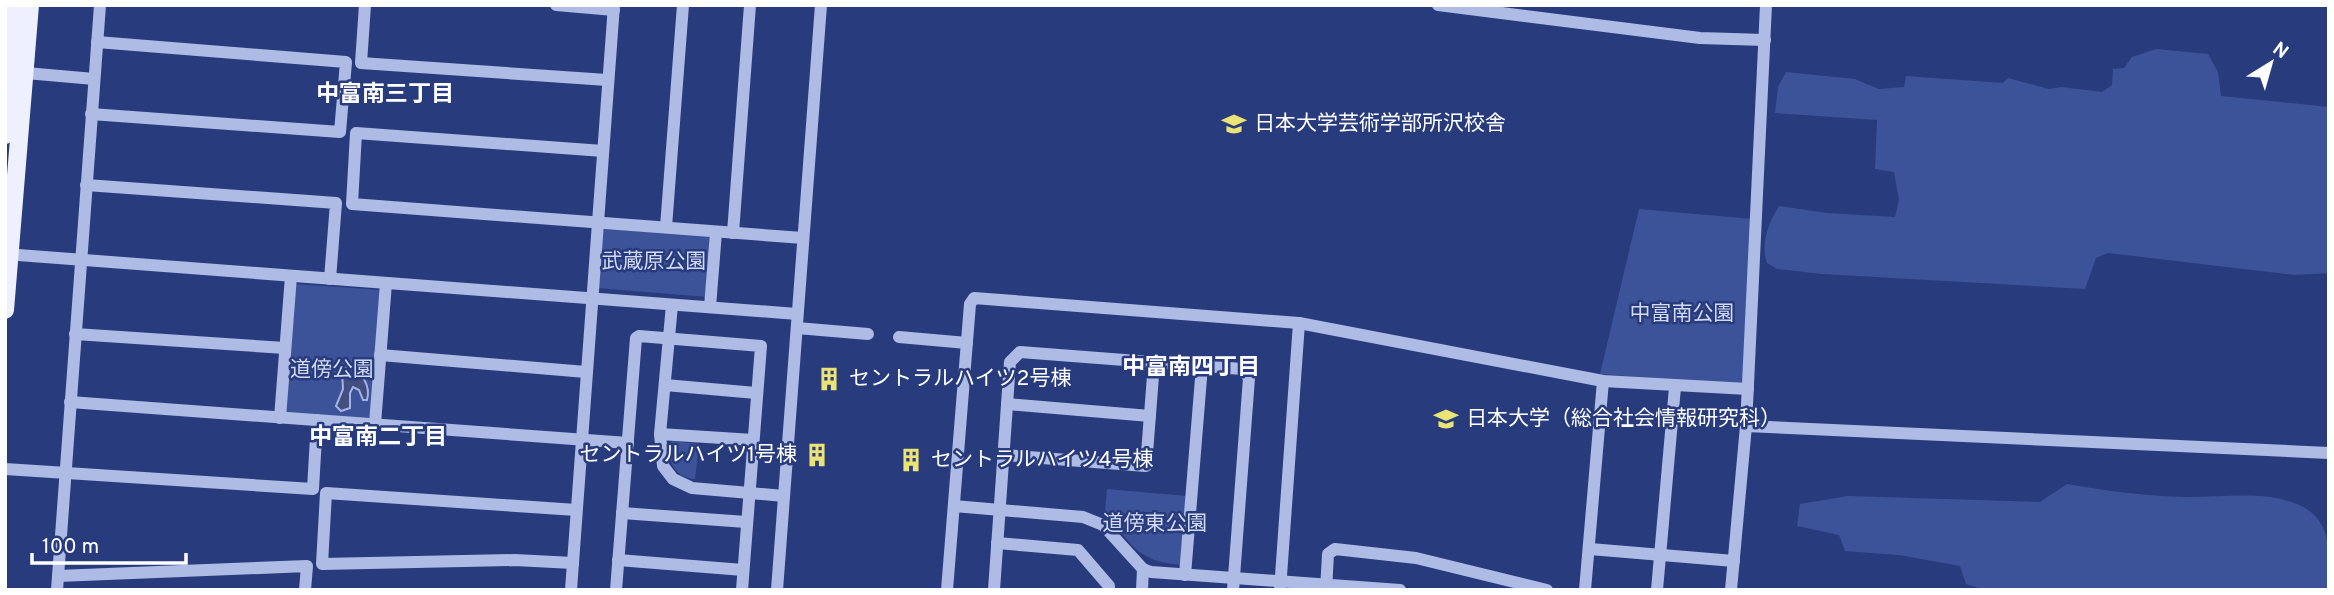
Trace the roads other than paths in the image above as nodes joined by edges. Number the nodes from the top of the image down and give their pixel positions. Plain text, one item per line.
1 (15, 5) edge
2 (30, 5) edge
3 (100, 5) edge
4 (365, 5) edge
5 (556, 5) edge
6 (683, 5) edge
7 (750, 5) edge
8 (821, 5) edge
9 (1438, 5) edge
10 (1766, 5) edge
11 (614, 7) edge
12 (1765, 40) junction
13 (97, 42) junction
14 (14, 73) edge
15 (94, 79) junction
16 (607, 80) junction
17 (92, 114) junction
18 (5, 135) edge
19 (603, 152) junction
20 (86, 185) junction
21 (597, 222) junction
22 (666, 227) junction
23 (716, 232) junction
24 (733, 233) junction
25 (803, 238) junction
26 (8, 254) edge
27 (80, 259) junction
28 (291, 276) junction
29 (330, 279) junction
30 (386, 283) junction
31 (591, 298) junction
32 (672, 304) junction
33 (710, 307) junction
34 (5, 310) edge
35 (797, 314) junction
36 (1299, 323) junction
37 (797, 328) junction
38 (75, 334) junction
39 (868, 334) dead end
40 (899, 337) dead end
41 (668, 338) junction
42 (967, 343) junction
43 (285, 348) junction
44 (380, 355) junction
45 (1154, 363) junction
46 (1202, 366) junction
47 (586, 372) junction
48 (1603, 381) junction
49 (664, 385) junction
50 (1675, 387) junction
51 (1748, 389) junction
52 (756, 393) junction
53 (70, 402) junction
54 (1007, 404) junction
55 (1150, 416) junction
56 (280, 418) junction
57 (317, 420) junction
58 (375, 424) junction
59 (1746, 426) junction
60 (660, 434) junction
61 (581, 440) junction
62 (752, 440) junction
63 (628, 443) junction
64 (2329, 453) edge
65 (1004, 454) junction
66 (5, 469) edge
67 (65, 473) junction
68 (749, 492) junction
69 (784, 496) junction
70 (954, 506) junction
71 (576, 510) junction
72 (1000, 510) junction
73 (622, 513) junction
74 (746, 522) junction
75 (997, 543) junction
76 (1590, 549) junction
77 (1661, 555) junction
78 (618, 560) junction
79 (1734, 561) junction
80 (573, 563) junction
81 (1143, 569) junction
82 (743, 570) junction
83 (1185, 575) junction
84 (58, 576) junction
85 (1234, 584) edge
86 (1280, 585) edge
87 (1326, 587) edge
88 (57, 590) edge
89 (305, 590) edge
90 (571, 590) edge
91 (616, 590) edge
92 (742, 590) edge
93 (777, 590) edge
94 (947, 590) edge
95 (994, 590) edge
96 (1109, 590) edge
97 (1142, 590) edge
98 (1400, 590) edge
99 (1547, 590) edge
100 (1585, 590) edge
101 (1657, 590) edge
102 (1731, 590) edge

1 - 14 main road
2 - 14 main road
3 - 13 street
4 - 16 street
5 - 11 street
6 - 22 street
7 - 24 street
8 - 25 street
9 - 12 street
10 - 12 street
11 - 16 street
12 - 51 street
13 - 15 street
13 - 17 street
14 - 15 street
14 - 18 main road
14 - 26 main road
15 - 17 street
16 - 19 street
17 - 20 street
19 - 21 street
19 - 21 street
20 - 27 street
20 - 29 street
21 - 22 street
21 - 31 street
22 - 23 street
23 - 24 street
23 - 33 street
24 - 25 street
25 - 35 street
26 - 27 street
26 - 34 main road
27 - 28 street
27 - 38 street
28 - 29 street
28 - 43 street
29 - 30 street
30 - 31 street
30 - 44 street
31 - 32 street
31 - 47 street
32 - 33 street
32 - 41 street
33 - 35 street
35 - 37 street
36 - 42 street
36 - 48 street
36 - 86 street
37 - 39 street
37 - 69 street
38 - 43 street
38 - 53 street
40 - 42 street
41 - 49 street
41 - 52 street
41 - 63 street
42 - 70 street
43 - 56 street
44 - 47 street
44 - 58 street
45 - 46 street
45 - 54 street
45 - 55 street
46 - 83 street
46 - 85 street
47 - 61 street
48 - 50 street
48 - 76 street
49 - 52 street
49 - 60 street
50 - 51 street
50 - 77 street
51 - 59 street
52 - 62 street
53 - 56 street
53 - 67 street
54 - 55 street
54 - 65 street
55 - 65 street
56 - 57 street
57 - 58 street
57 - 67 street
58 - 61 street
59 - 64 street
59 - 79 street
60 - 62 street
60 - 68 street
61 - 63 street
61 - 71 street
62 - 68 street
63 - 73 street
65 - 72 street
66 - 67 street
67 - 84 street
68 - 69 street
68 - 74 street
69 - 93 street
70 - 72 street
70 - 94 street
71 - 80 street
71 - 80 street
72 - 75 street
72 - 81 street
73 - 74 street
73 - 78 street
74 - 82 street
75 - 95 street
75 - 96 street
76 - 77 street
76 - 100 street
77 - 79 street
77 - 101 street
78 - 82 street
78 - 91 street
79 - 102 street
80 - 90 street
81 - 83 street
81 - 97 street
82 - 92 street
83 - 85 street
84 - 88 street
84 - 89 street
85 - 86 street
86 - 87 street
87 - 98 street
87 - 99 street

